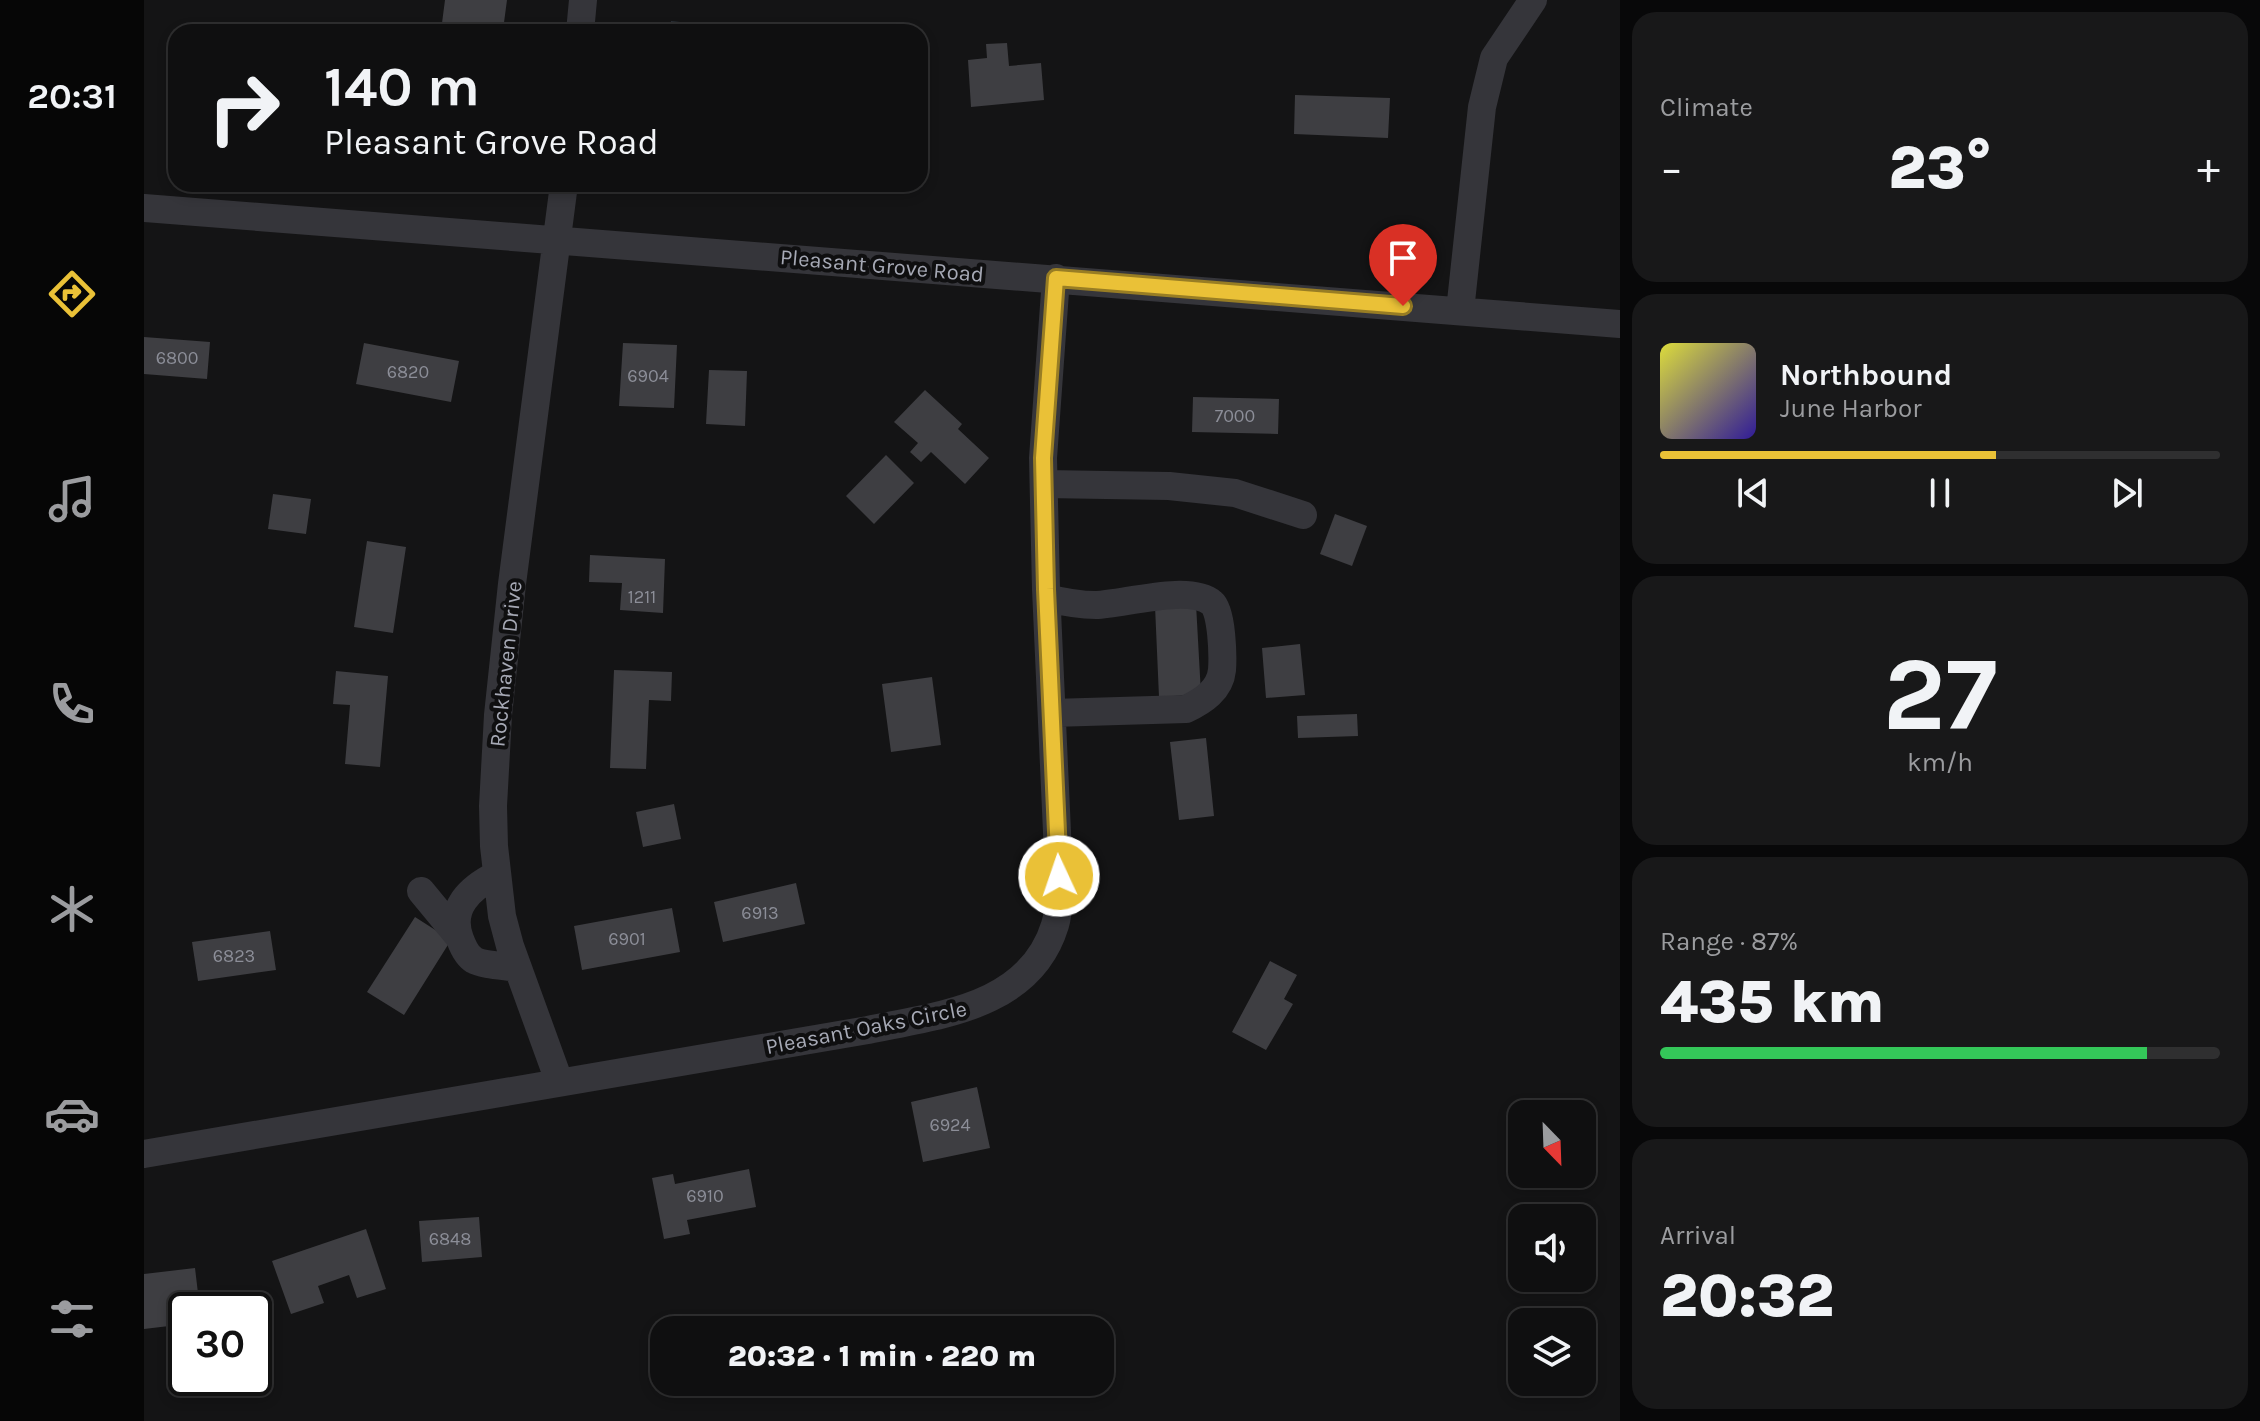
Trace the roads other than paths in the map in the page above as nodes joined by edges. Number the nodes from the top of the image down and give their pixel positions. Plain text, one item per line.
1 (583, 0) edge
2 (1533, 0) edge
3 (581, 24) edge
4 (563, 192) edge
5 (144, 208) edge
6 (557, 239) junction
7 (1056, 278) junction
8 (1460, 311) junction
9 (1620, 324) edge
10 (1044, 484) junction
11 (1303, 515) dead end
12 (1047, 598) junction
13 (1052, 713) junction
14 (496, 875) junction
15 (421, 891) dead end
16 (459, 937) junction
17 (518, 968) junction
18 (559, 1081) junction
19 (144, 1154) edge

1 - 3 street
2 - 8 street
4 - 6 street, Rockhaven Drive
5 - 6 street, Pleasant Grove Road
6 - 7 street, Pleasant Grove Road
6 - 14 street, Rockhaven Drive
7 - 8 street, Pleasant Grove Road
7 - 10 street, Pleasant Oaks Circle
8 - 9 street, Pleasant Grove Road
10 - 11 street
10 - 12 street, Pleasant Oaks Circle
12 - 13 street, Pleasant Oaks Circle
12 - 13 street
13 - 18 street, Pleasant Oaks Circle
14 - 16 street
14 - 17 street, Rockhaven Drive
15 - 16 street
16 - 17 street
17 - 18 street, Rockhaven Drive
18 - 19 street, Pleasant Oaks Circle

